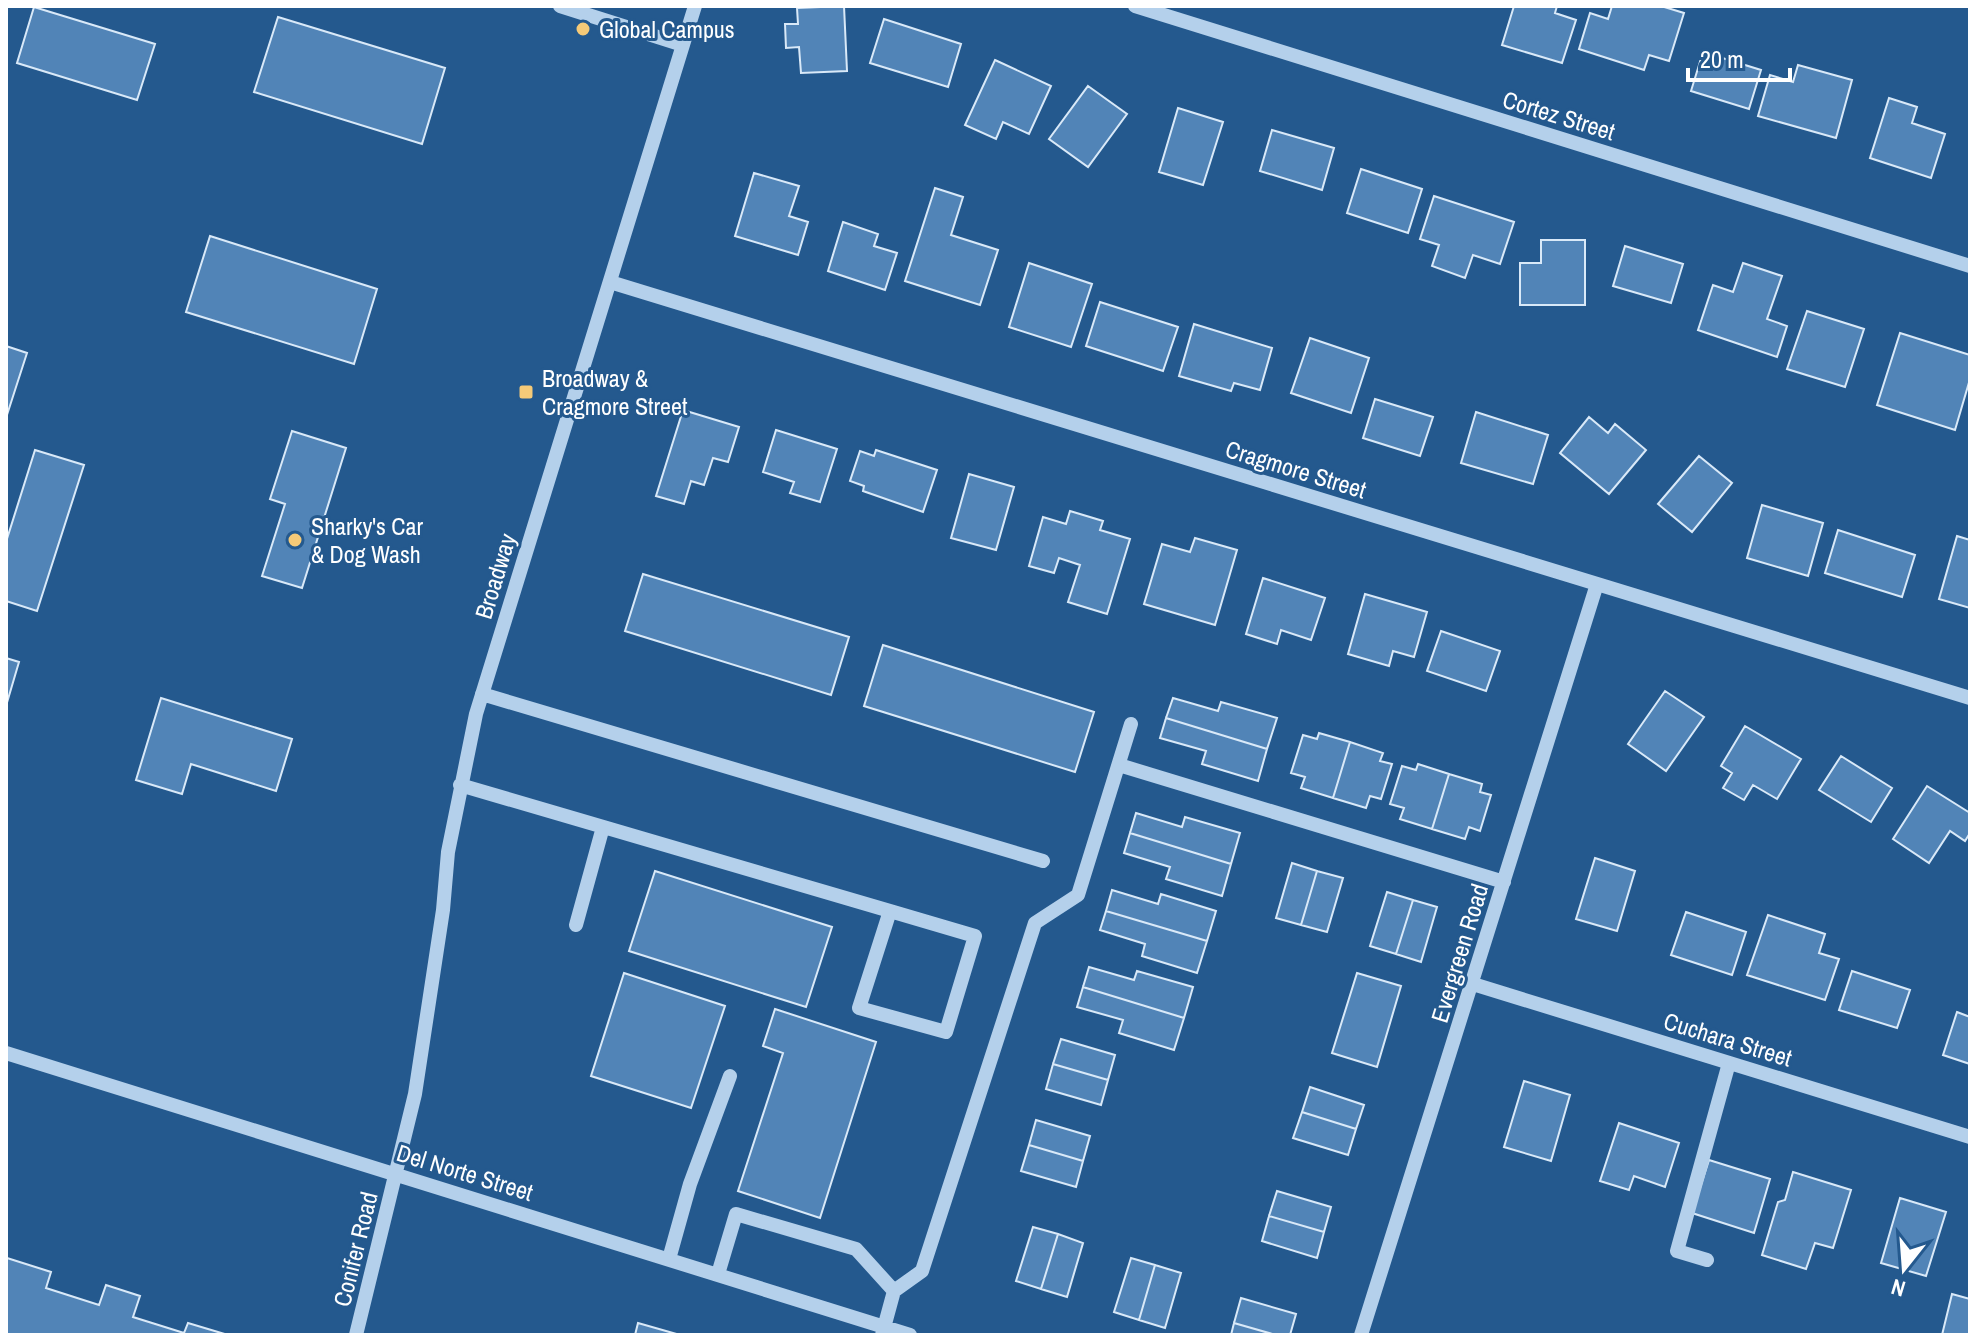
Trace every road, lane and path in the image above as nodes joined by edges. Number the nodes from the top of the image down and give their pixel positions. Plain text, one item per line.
1 (560, 6) edge
2 (695, 6) edge
3 (1135, 6) edge
4 (683, 45) junction
5 (1970, 266) edge
6 (610, 282) junction
7 (1597, 584) junction
8 (482, 694) junction
9 (1970, 698) edge
10 (1131, 724) dead end
11 (1119, 765) junction
12 (460, 785) junction
13 (603, 827) junction
14 (1043, 861) dead end
15 (1504, 882) junction
16 (890, 911) junction
17 (576, 925) dead end
18 (1473, 984) junction
19 (6, 1053) edge
20 (1729, 1063) junction
21 (730, 1076) dead end
22 (1970, 1137) edge
23 (397, 1173) junction
24 (669, 1259) junction
25 (1707, 1260) dead end
26 (718, 1274) junction
27 (894, 1291) junction
28 (884, 1331) edge
29 (356, 1335) edge
30 (910, 1335) edge
31 (1361, 1335) edge

1 - 4 street
2 - 4 street, Broadway
3 - 5 street, Cortez Street
4 - 6 street, Broadway
6 - 7 street, Cragmore Street
6 - 8 street, Broadway
7 - 9 street, Cragmore Street
7 - 15 street, Evergreen Road
8 - 12 street, Broadway
8 - 14 street
10 - 11 street
11 - 15 street
11 - 27 street
12 - 13 street
12 - 23 street, Broadway
13 - 16 street
13 - 17 street
15 - 18 street, Evergreen Road
16 - 16 street
18 - 20 street, Cuchara Street
18 - 31 street, Evergreen Road
19 - 23 street, Del Norte Street
20 - 22 street, Cuchara Street
20 - 25 street
21 - 24 street
23 - 24 street, Del Norte Street
23 - 29 street, Conifer Road
24 - 26 street, Del Norte Street
26 - 27 street
26 - 28 street, Del Norte Street
27 - 28 street
28 - 30 street, Del Norte Street

